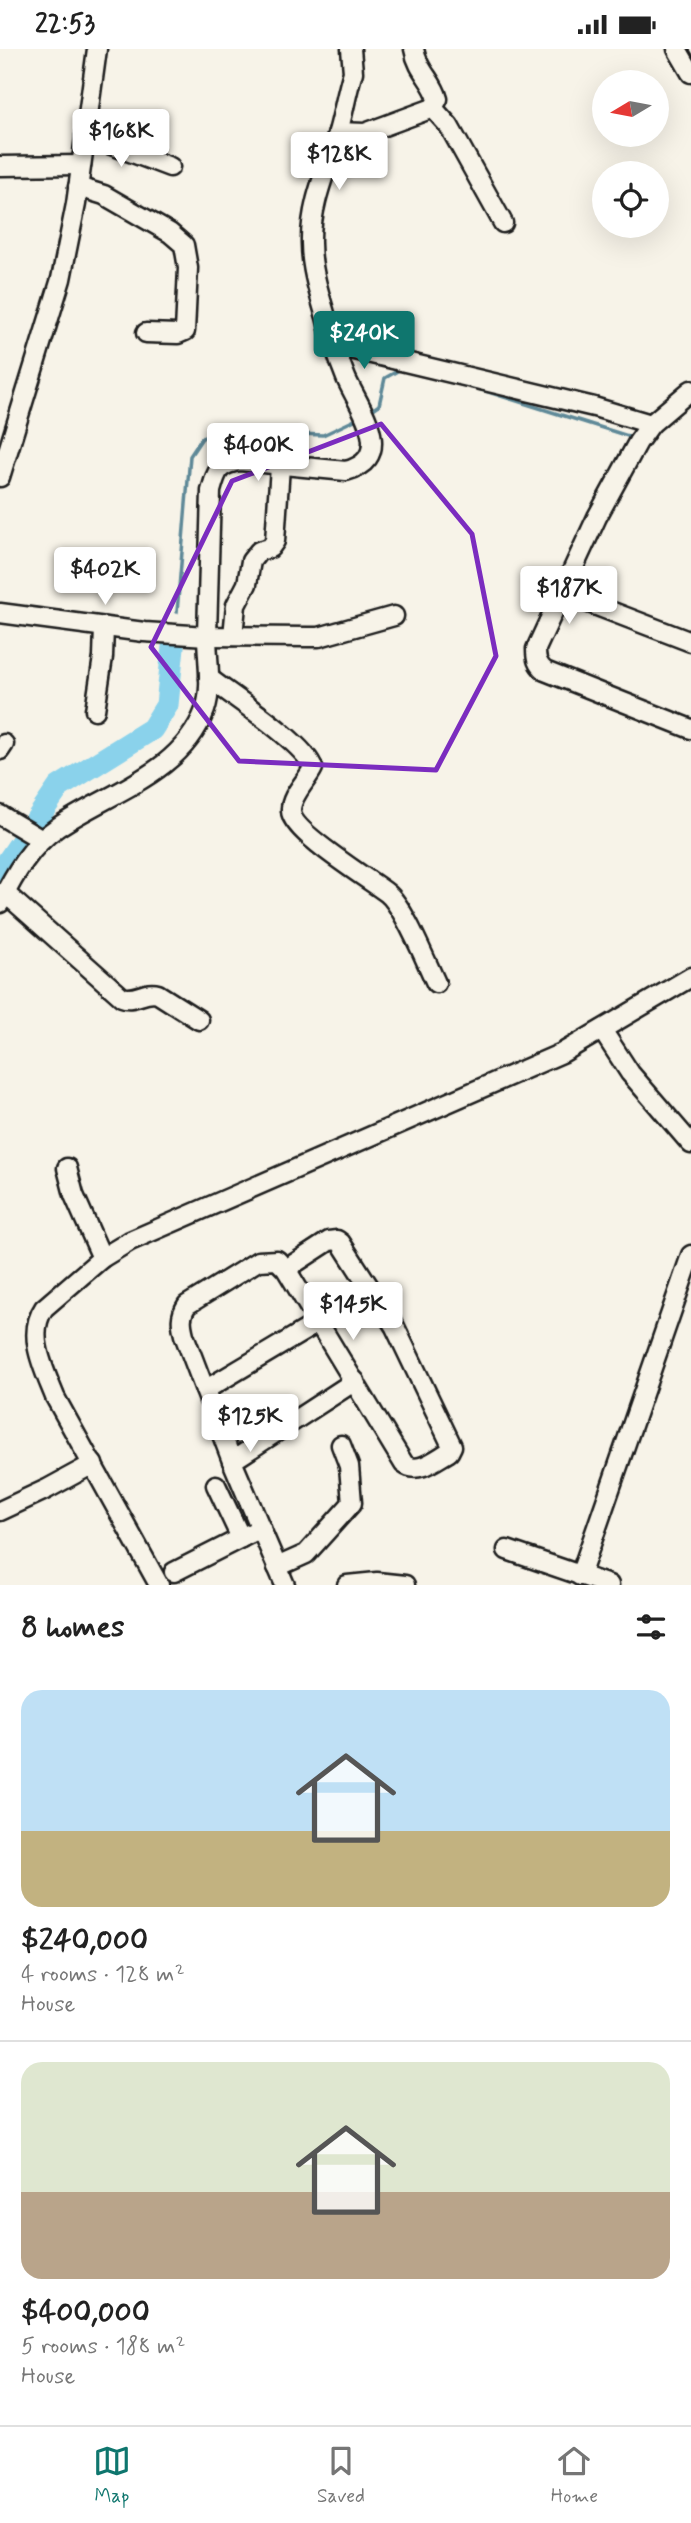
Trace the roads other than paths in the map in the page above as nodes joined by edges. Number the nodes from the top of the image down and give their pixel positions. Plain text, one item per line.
1 (97, 49) edge
2 (351, 49) edge
3 (414, 49) edge
4 (677, 49) edge
5 (691, 73) edge
6 (433, 108) junction
7 (338, 132) junction
8 (85, 135) junction
9 (81, 165) junction
10 (0, 166) edge
11 (170, 167) dead end
12 (78, 187) junction
13 (503, 223) dead end
14 (146, 333) dead end
15 (334, 345) junction
16 (691, 390) edge
17 (642, 436) junction
18 (280, 466) junction
19 (0, 477) edge
20 (563, 593) junction
21 (0, 613) edge
22 (394, 616) dead end
23 (104, 627) junction
24 (207, 636) junction
25 (233, 636) junction
26 (691, 642) edge
27 (209, 678) junction
28 (95, 710) dead end
29 (691, 729) edge
30 (0, 815) edge
31 (31, 833) junction
32 (2, 898) edge
33 (691, 977) edge
34 (436, 983) dead end
35 (200, 1020) dead end
36 (602, 1030) junction
37 (691, 1144) edge
38 (67, 1168) dead end
39 (691, 1255) edge
40 (102, 1258) junction
41 (286, 1269) junction
42 (319, 1322) junction
43 (355, 1381) junction
44 (205, 1390) junction
45 (341, 1445) dead end
46 (232, 1461) junction
47 (93, 1464) junction
48 (216, 1485) dead end
49 (0, 1511) edge
50 (261, 1528) junction
51 (241, 1538) junction
52 (507, 1551) dead end
53 (277, 1566) junction
54 (174, 1571) dead end
55 (580, 1576) junction
56 (159, 1585) edge
57 (285, 1585) edge
58 (347, 1585) edge
59 (405, 1585) edge
60 (609, 1585) edge

1 - 8 street
2 - 7 street
3 - 6 street
4 - 5 street
6 - 7 street
6 - 13 street
7 - 15 street
8 - 9 street
8 - 11 street
9 - 10 street
9 - 12 street
12 - 14 street
12 - 19 street
15 - 17 street
15 - 18 street
16 - 17 street
17 - 20 street
18 - 24 street
18 - 25 street
20 - 26 street
20 - 29 street
21 - 23 street
22 - 25 street
23 - 24 street
23 - 28 street
24 - 25 street
24 - 27 street
27 - 31 street
27 - 34 street
30 - 31 street
31 - 32 street
32 - 35 street
33 - 36 street
36 - 37 street
36 - 40 street
38 - 40 street
39 - 55 street
40 - 47 street
41 - 42 street
41 - 43 street
41 - 44 street
42 - 43 street
42 - 44 street
43 - 46 street
44 - 46 street
45 - 53 street
46 - 50 street
47 - 49 street
47 - 56 street
48 - 51 street
50 - 51 street
50 - 53 street
51 - 54 street
52 - 55 street
53 - 57 street
55 - 60 street
58 - 59 street

